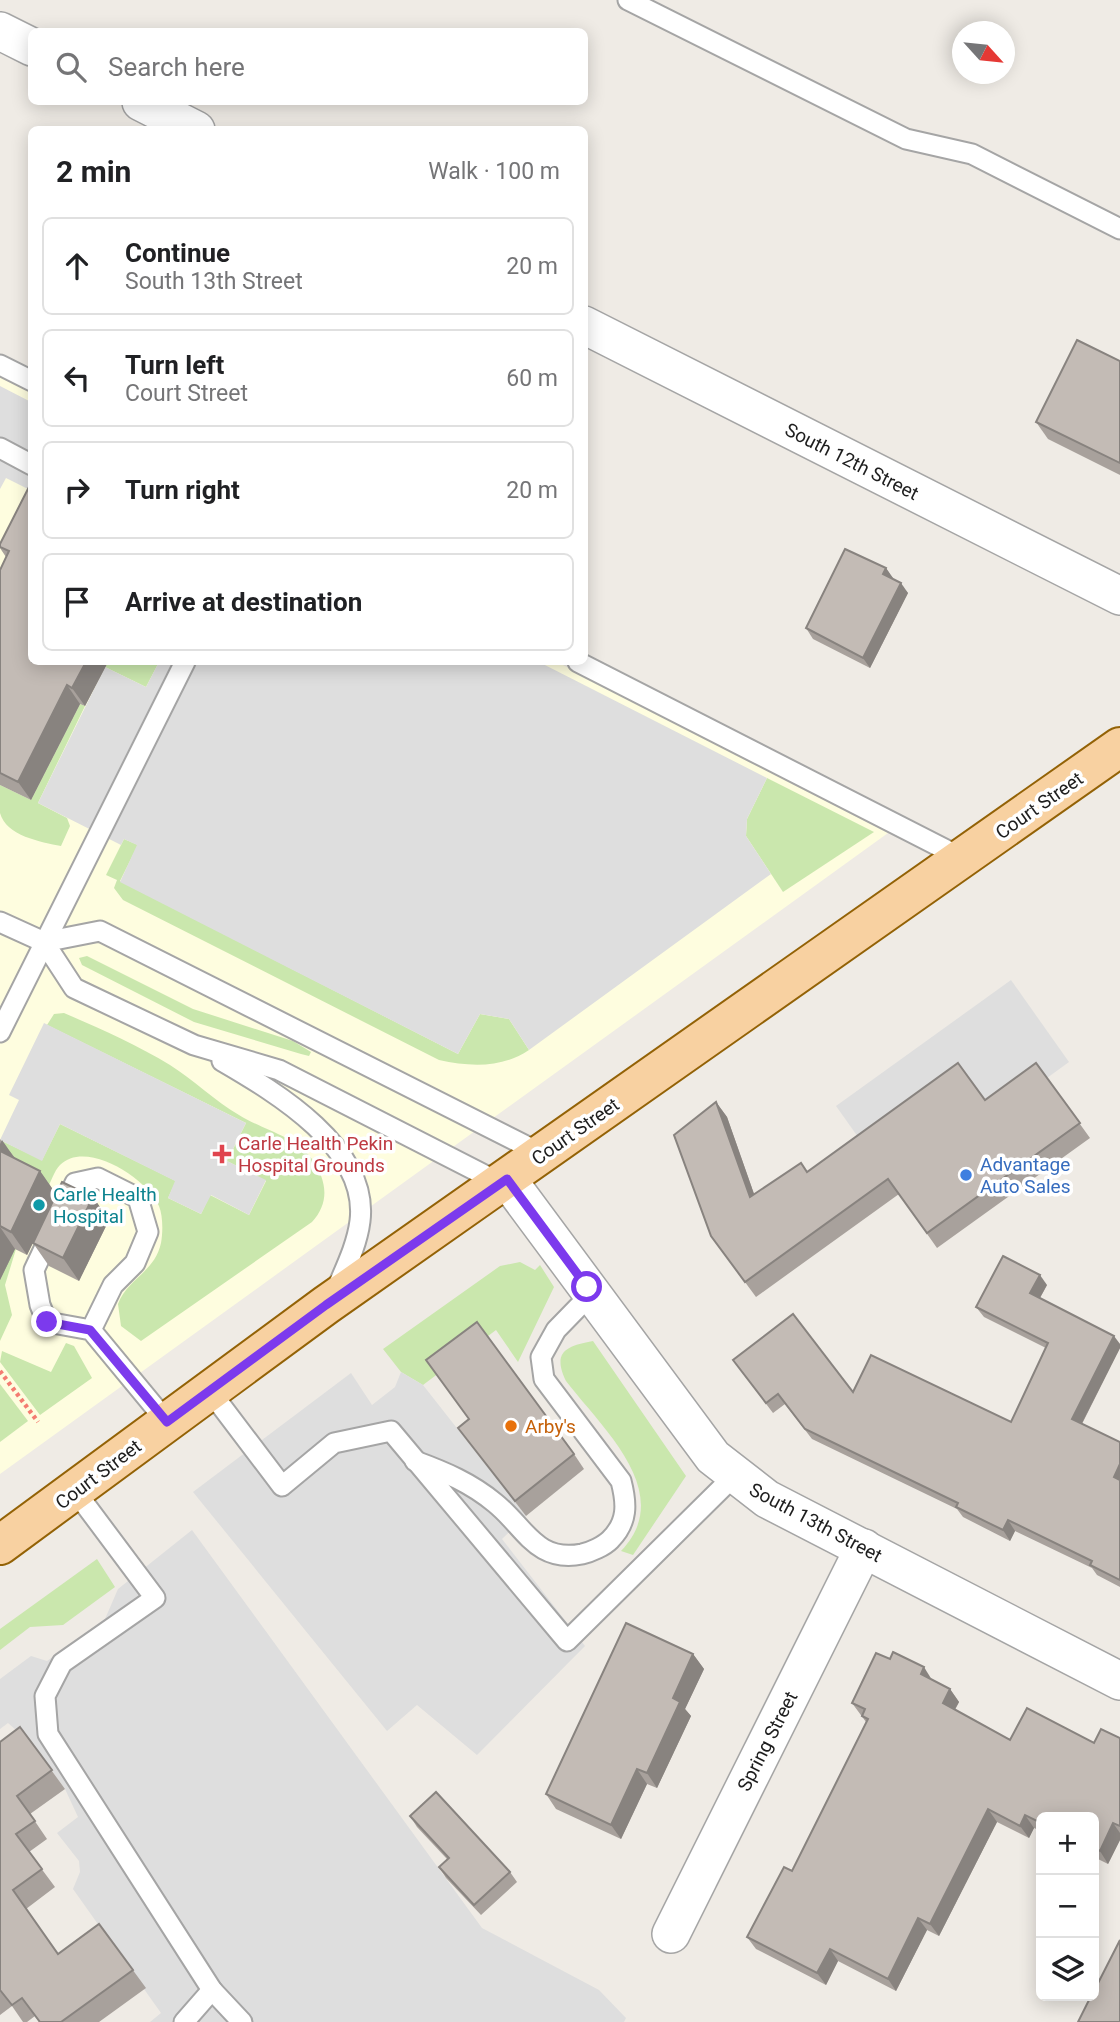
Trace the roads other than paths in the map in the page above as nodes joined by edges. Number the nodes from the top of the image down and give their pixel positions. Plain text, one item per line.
1 (628, 0) edge
2 (0, 31) edge
3 (28, 45) edge
4 (147, 105) edge
5 (188, 126) edge
6 (1120, 229) edge
7 (588, 328) edge
8 (0, 365) edge
9 (28, 379) edge
10 (0, 448) edge
11 (28, 463) edge
12 (1120, 596) edge
13 (183, 665) edge
14 (584, 665) edge
15 (1120, 747) edge
16 (962, 858) junction
17 (0, 922) edge
18 (44, 942) junction
19 (7, 1004) edge
20 (0, 1032) edge
21 (194, 1045) junction
22 (542, 1154) junction
23 (504, 1181) junction
24 (592, 1293) junction
25 (332, 1300) junction
26 (90, 1330) junction
27 (210, 1391) junction
28 (167, 1422) junction
29 (414, 1461) junction
30 (734, 1475) junction
31 (75, 1491) junction
32 (0, 1545) edge
33 (864, 1548) junction
34 (1120, 1680) edge
35 (671, 1934) dead end
36 (212, 1990) junction
37 (184, 2022) edge
38 (242, 2022) edge

1 - 6 lane
2 - 3 street
4 - 5 street
7 - 12 street, South 12th Street
8 - 9 lane
10 - 11 lane
13 - 18 lane
14 - 16 lane
15 - 16 main road, Court Street
16 - 22 main road, Court Street
17 - 18 lane
18 - 19 lane
18 - 21 lane
18 - 22 lane
19 - 20 lane
21 - 23 lane
21 - 25 lane
22 - 23 main road, Court Street
23 - 24 street, South 13th Street
23 - 25 main road, Court Street
24 - 29 lane
24 - 30 street, South 13th Street
25 - 27 main road, Court Street
26 - 26 lane
26 - 28 lane
27 - 28 main road, Court Street
27 - 29 lane
28 - 31 main road, Court Street
29 - 30 lane
30 - 33 street, South 13th Street
31 - 32 main road, Court Street
31 - 36 lane
33 - 34 street, South 13th Street
33 - 35 street, Spring Street
36 - 37 lane
36 - 38 lane

